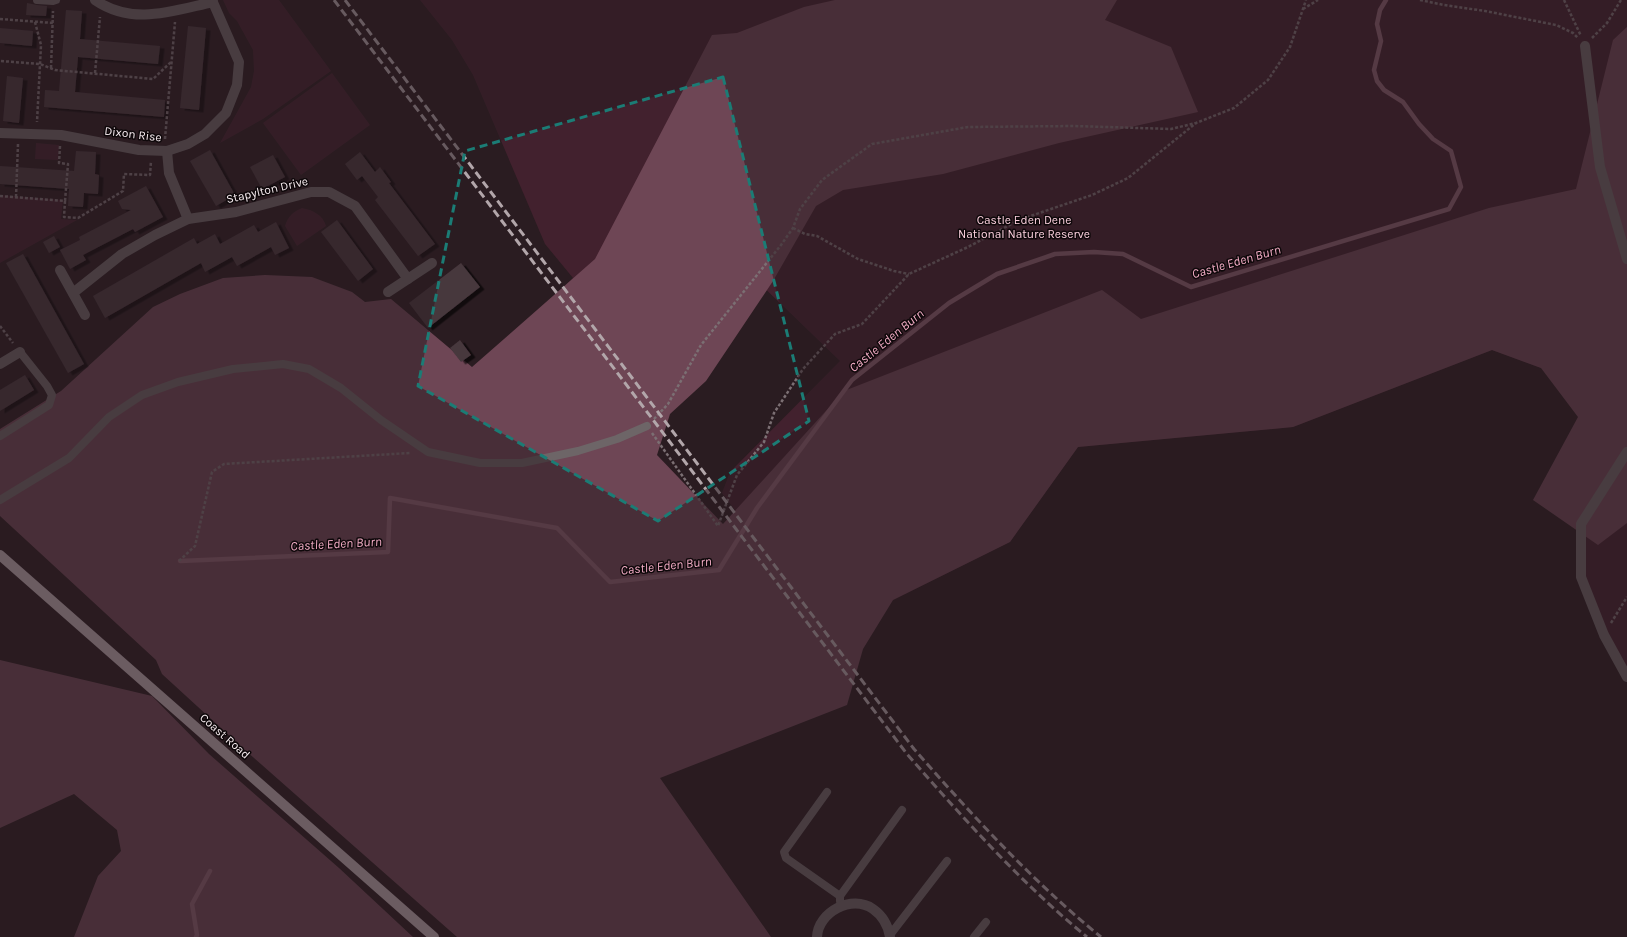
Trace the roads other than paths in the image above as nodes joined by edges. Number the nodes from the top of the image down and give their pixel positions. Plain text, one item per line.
1 (37, 0) edge
2 (55, 1) edge
3 (213, 1) edge
4 (98, 2) edge
5 (1585, 46) road end
6 (0, 133) edge
7 (166, 151) junction
8 (188, 219) junction
9 (1627, 259) edge
10 (432, 263) dead end
11 (60, 270) dead end
12 (408, 279) junction
13 (388, 292) dead end
14 (73, 293) junction
15 (85, 314) dead end
16 (20, 352) joint
17 (0, 364) edge
18 (647, 426) road end
19 (0, 436) edge
20 (1627, 452) edge
21 (0, 500) edge
22 (0, 555) edge
23 (1627, 677) edge
24 (827, 792) dead end
25 (902, 810) dead end
26 (947, 861) dead end
27 (840, 901) junction
28 (986, 922) dead end
29 (890, 936) edge
30 (434, 937) edge
31 (817, 937) edge
32 (974, 937) edge

1 - 2 lane
3 - 4 street
3 - 7 street, Dixon Rise
5 - 9 street
6 - 7 street, Dixon Rise
7 - 8 street
8 - 12 street, Stapylton Drive
8 - 14 street, Stapylton Drive
10 - 12 street
11 - 14 street
12 - 13 street
14 - 15 street
16 - 17 street
16 - 19 lane
18 - 21 lane
20 - 23 street
22 - 30 main road, Coast Road
24 - 27 lane
25 - 27 lane
26 - 29 lane
27 - 29 street
27 - 31 street
28 - 32 lane

